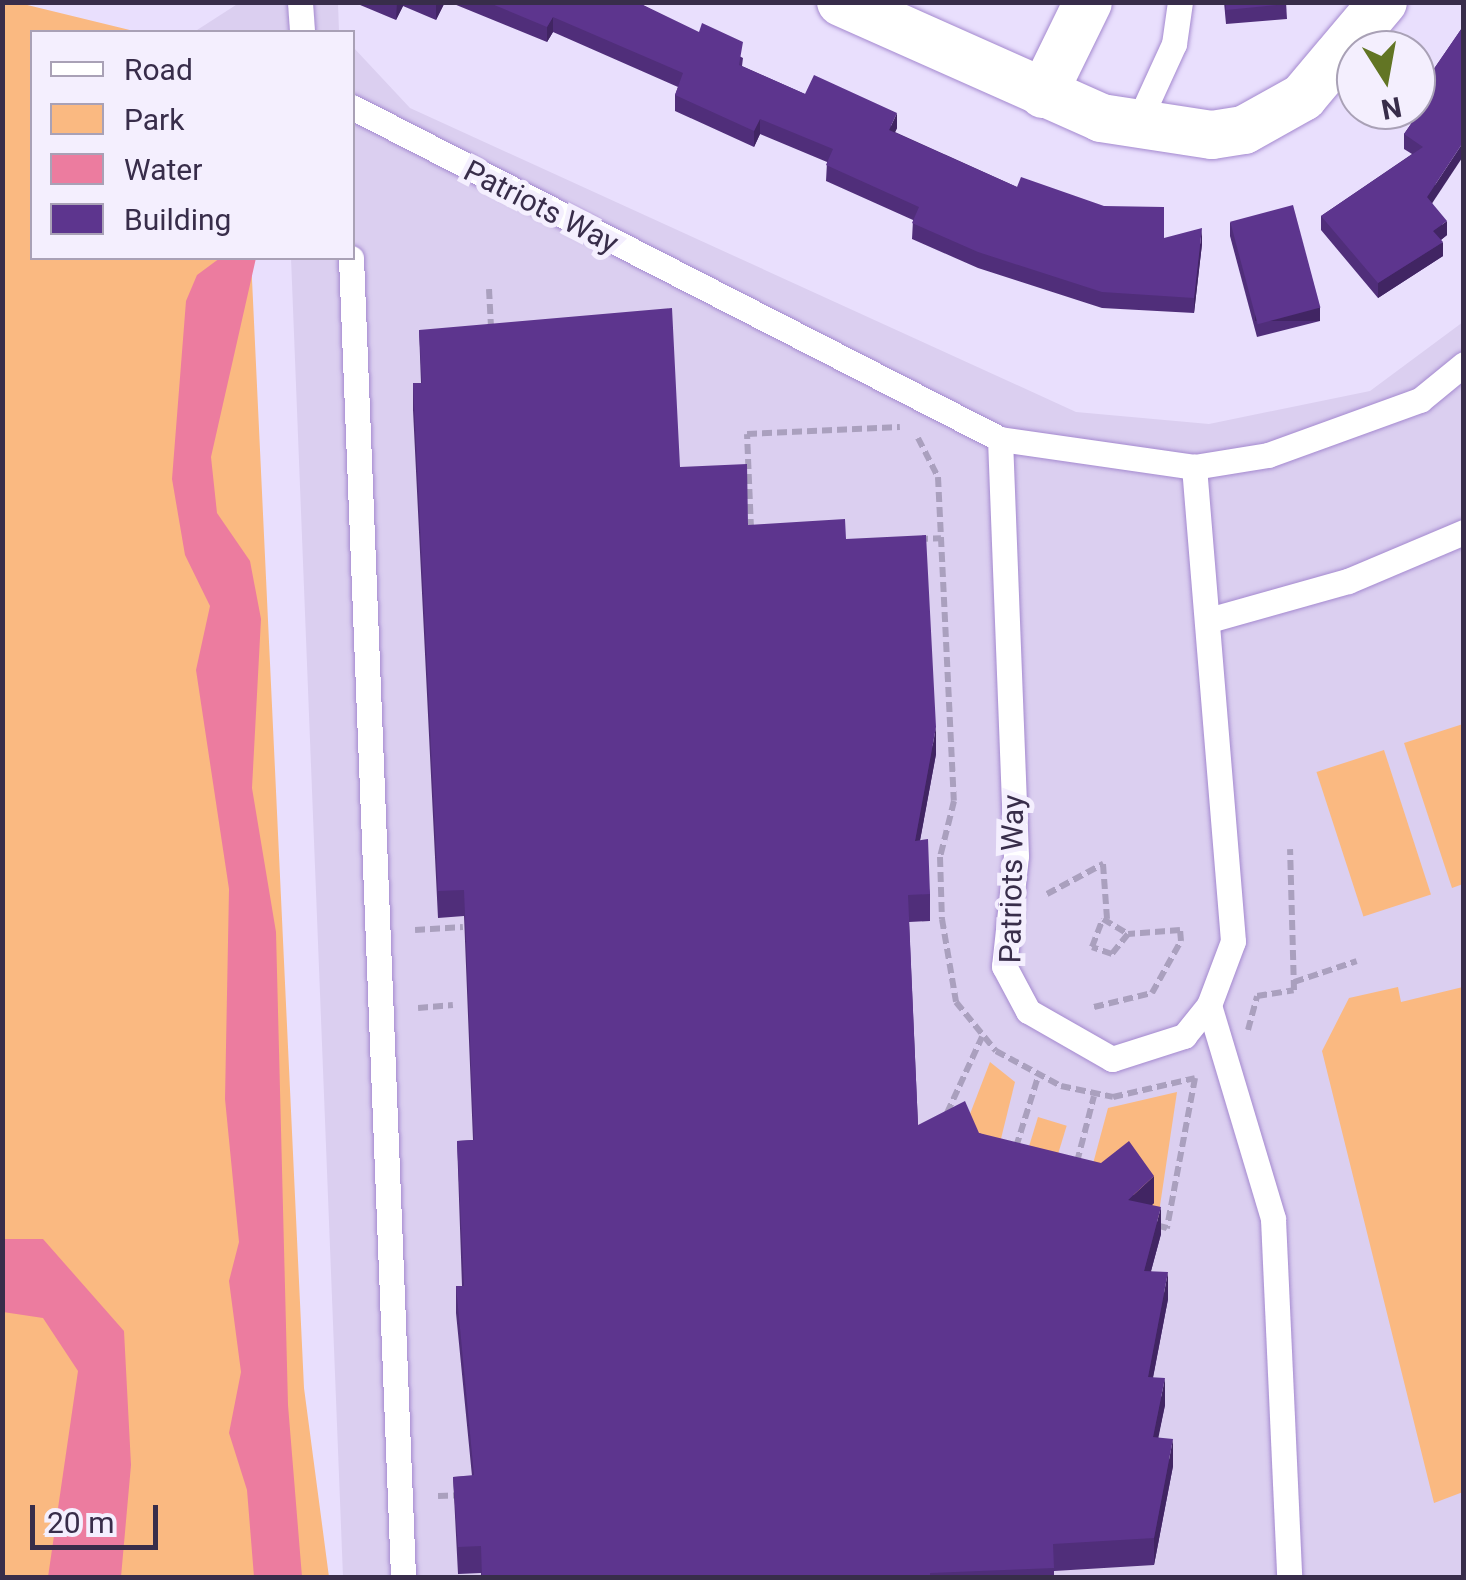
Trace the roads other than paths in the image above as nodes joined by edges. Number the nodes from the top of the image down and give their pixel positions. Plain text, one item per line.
1 (300, 2) edge
2 (841, 2) edge
3 (1088, 2) edge
4 (1180, 2) edge
5 (1383, 2) edge
6 (302, 30) edge
7 (1042, 94) junction
8 (355, 109) edge
9 (1135, 129) junction
10 (351, 260) edge
11 (1464, 364) edge
12 (1000, 438) junction
13 (1194, 467) junction
14 (1464, 532) edge
15 (1208, 620) junction
16 (1209, 1006) junction
17 (403, 1578) edge
18 (1289, 1578) edge

1 - 6 lane
2 - 7 street
3 - 7 street
4 - 9 lane
5 - 9 street
7 - 9 street
8 - 12 lane, Patriots Way
10 - 17 lane
11 - 13 lane, Patriots Way
12 - 13 lane, Patriots Way
12 - 16 lane, Patriots Way
13 - 15 lane, Patriots Way
14 - 15 lane
15 - 16 lane, Patriots Way
16 - 18 lane

